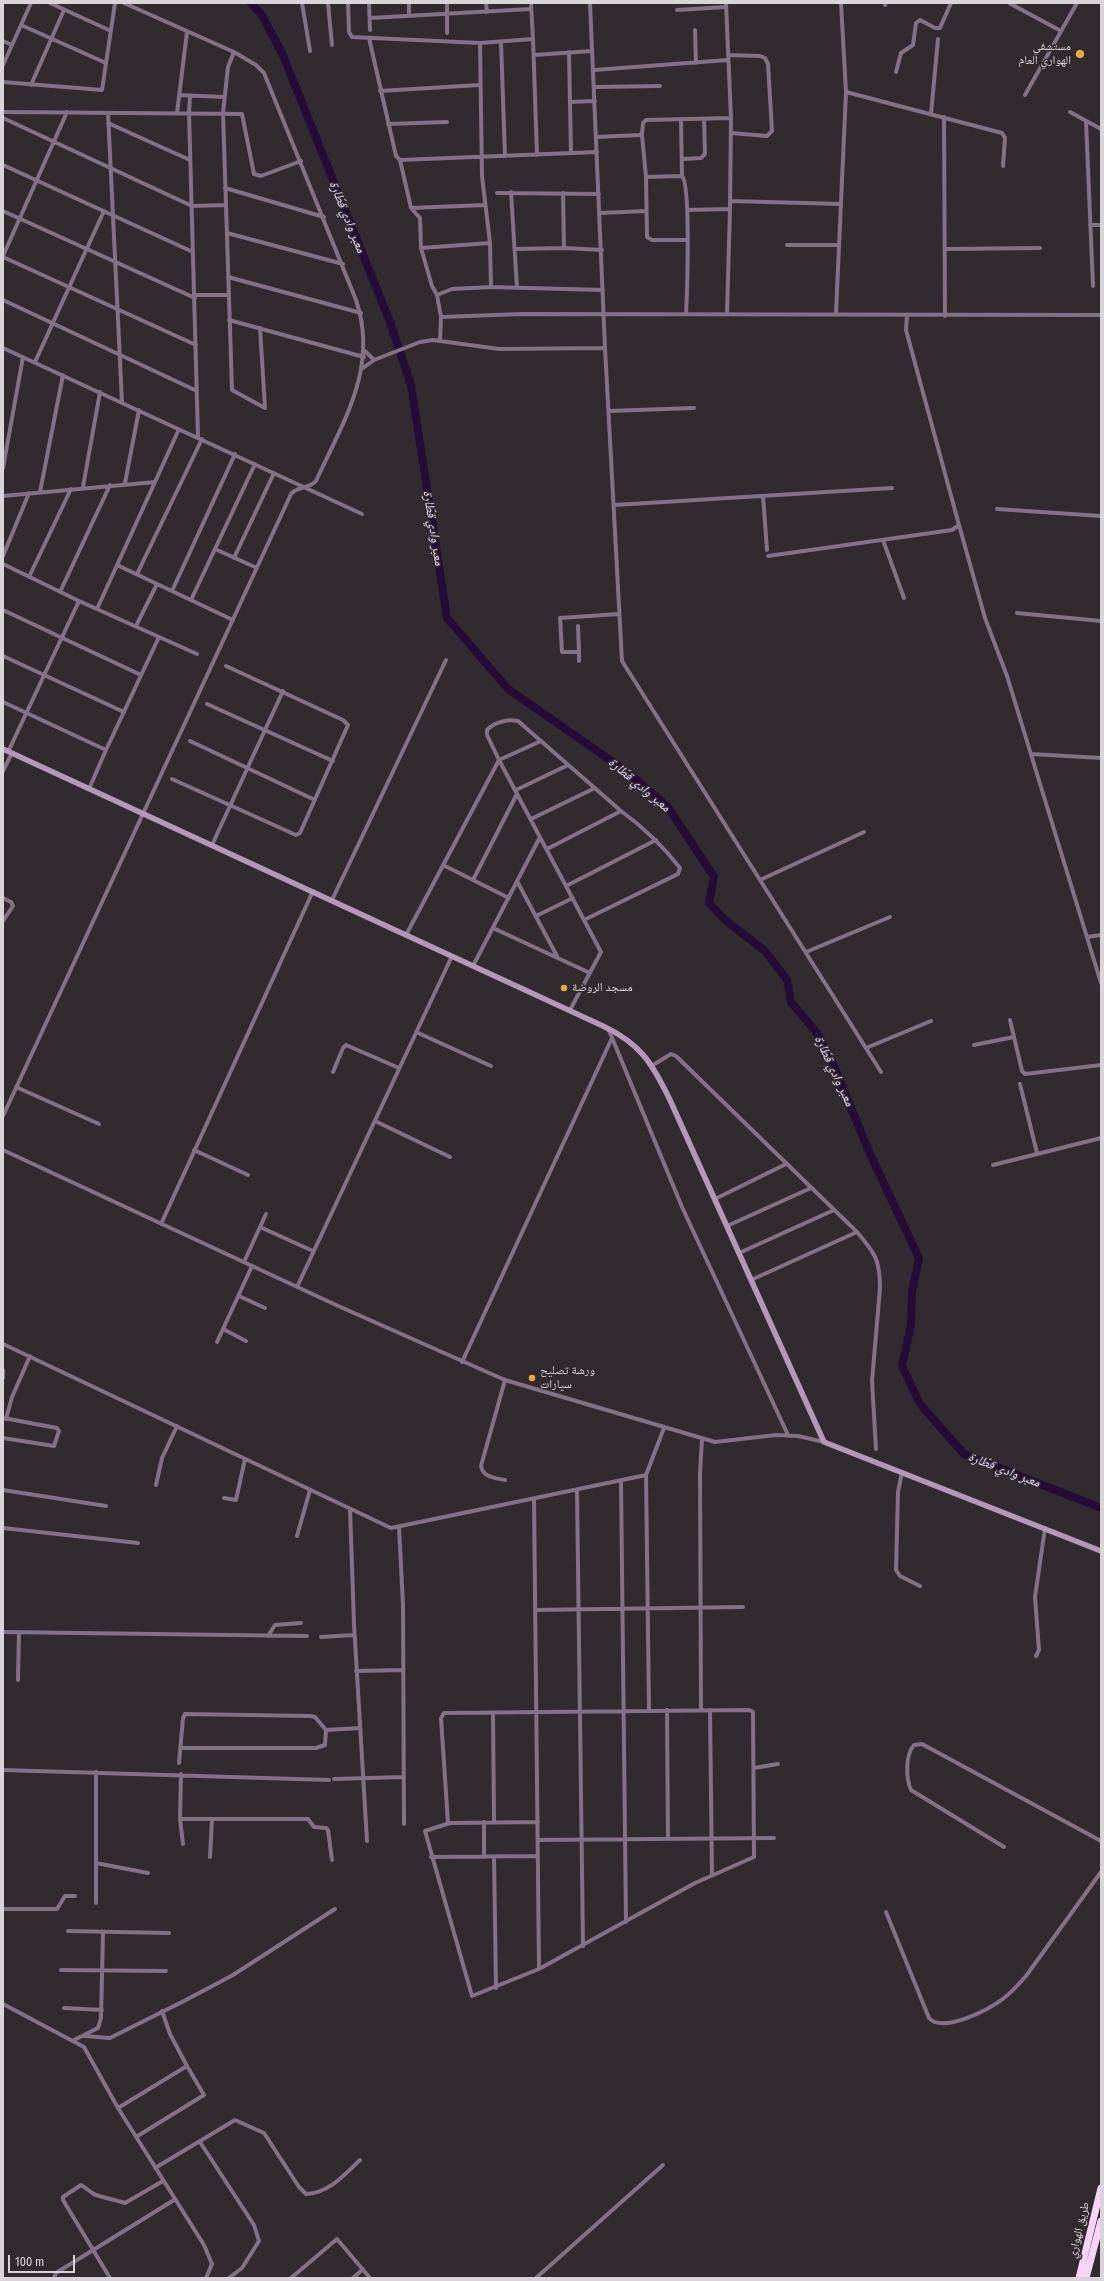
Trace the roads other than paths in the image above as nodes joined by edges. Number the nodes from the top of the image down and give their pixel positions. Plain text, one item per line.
1 (31, 3) edge
2 (50, 3) edge
3 (115, 3) edge
4 (124, 3) edge
5 (302, 3) edge
6 (328, 3) edge
7 (348, 3) edge
8 (369, 3) edge
9 (408, 3) edge
10 (447, 3) edge
11 (486, 3) edge
12 (531, 3) edge
13 (590, 3) edge
14 (841, 3) edge
15 (951, 3) edge
16 (1009, 3) edge
17 (1077, 3) edge
18 (726, 5) edge
19 (531, 9) junction
20 (64, 10) junction
21 (677, 10) dead end
22 (487, 12) junction
23 (447, 14) junction
24 (409, 16) junction
25 (370, 18) junction
26 (21, 25) junction
27 (370, 30) dead end
28 (695, 30) dead end
29 (111, 31) junction
30 (1061, 31) junction
31 (187, 32) junction
32 (447, 34) dead end
33 (52, 38) junction
34 (369, 38) junction
35 (533, 38) junction
36 (938, 38) dead end
37 (3, 41) edge
38 (501, 42) junction
39 (480, 43) junction
40 (12, 45) junction
41 (332, 45) dead end
42 (310, 50) dead end
43 (592, 51) junction
44 (234, 52) junction
45 (569, 52) junction
46 (534, 55) junction
47 (728, 58) junction
48 (106, 62) junction
49 (696, 63) junction
50 (3, 65) edge
51 (594, 70) junction
52 (896, 72) dead end
53 (3, 82) edge
54 (31, 85) junction
55 (479, 85) junction
56 (660, 86) dead end
57 (594, 87) junction
58 (380, 91) junction
59 (846, 92) junction
60 (179, 95) junction
61 (1024, 95) dead end
62 (190, 96) junction
63 (224, 97) junction
64 (594, 101) junction
65 (570, 102) junction
66 (3, 112) edge
67 (67, 112) junction
68 (1070, 112) dead end
69 (108, 113) junction
70 (177, 113) junction
71 (189, 113) junction
72 (223, 113) junction
73 (931, 114) junction
74 (944, 117) junction
75 (3, 118) edge
76 (731, 118) junction
77 (681, 119) junction
78 (704, 119) junction
79 (1086, 121) junction
80 (447, 122) dead end
81 (108, 123) junction
82 (388, 124) junction
83 (1101, 129) edge
84 (731, 133) junction
85 (642, 135) junction
86 (596, 137) junction
87 (54, 142) junction
88 (597, 152) junction
89 (571, 153) junction
90 (537, 155) junction
91 (482, 156) junction
92 (505, 156) junction
93 (682, 159) junction
94 (190, 160) junction
95 (400, 160) junction
96 (301, 161) junction
97 (3, 165) edge
98 (1003, 166) dead end
99 (111, 168) junction
100 (682, 176) junction
101 (646, 177) junction
102 (36, 180) junction
103 (225, 188) junction
104 (511, 192) junction
105 (497, 193) dead end
106 (563, 194) junction
107 (599, 194) junction
108 (730, 201) junction
109 (841, 204) junction
110 (485, 205) junction
111 (192, 206) junction
112 (226, 206) junction
113 (411, 208) junction
114 (730, 209) junction
115 (687, 210) junction
116 (3, 211) edge
117 (104, 211) junction
118 (646, 211) junction
119 (600, 213) junction
120 (113, 215) junction
121 (324, 217) junction
122 (20, 219) junction
123 (1090, 225) junction
124 (1101, 225) edge
125 (227, 233) junction
126 (687, 240) junction
127 (490, 243) junction
128 (787, 245) dead end
129 (839, 245) junction
130 (421, 248) junction
131 (564, 248) junction
132 (1040, 248) dead end
133 (86, 249) junction
134 (515, 249) junction
135 (946, 249) junction
136 (602, 250) junction
137 (193, 252) junction
138 (3, 256) edge
139 (115, 262) junction
140 (343, 264) junction
141 (228, 277) junction
142 (1093, 286) dead end
143 (69, 287) junction
144 (491, 287) junction
145 (517, 288) junction
146 (603, 290) junction
147 (229, 295) junction
148 (437, 295) junction
149 (194, 297) junction
150 (3, 300) edge
151 (117, 309) junction
152 (361, 313) junction
153 (836, 313) junction
154 (686, 314) junction
155 (727, 314) junction
156 (604, 315) junction
157 (907, 315) junction
158 (1101, 315) edge
159 (946, 316) junction
160 (441, 317) junction
161 (230, 320) junction
162 (53, 324) junction
163 (260, 328) junction
164 (440, 340) junction
165 (196, 345) junction
166 (3, 348) edge
167 (605, 348) junction
168 (365, 351) junction
169 (120, 355) junction
170 (24, 357) junction
171 (364, 357) junction
172 (374, 360) junction
173 (35, 362) junction
174 (363, 368) junction
175 (63, 375) junction
176 (197, 391) junction
177 (100, 392) junction
178 (122, 402) junction
179 (694, 408) dead end
180 (139, 410) junction
181 (608, 411) junction
182 (179, 429) junction
183 (200, 438) junction
184 (235, 454) junction
185 (255, 464) junction
186 (3, 468) edge
187 (274, 473) junction
188 (155, 482) junction
189 (125, 483) junction
190 (110, 485) junction
191 (83, 487) junction
192 (304, 488) junction
193 (892, 488) dead end
194 (71, 489) junction
195 (40, 492) junction
196 (30, 493) junction
197 (3, 496) edge
198 (763, 496) junction
199 (614, 505) junction
200 (997, 509) dead end
201 (362, 514) dead end
202 (1101, 516) edge
203 (959, 525) junction
204 (883, 540) junction
205 (215, 549) junction
206 (767, 550) dead end
207 (3, 556) edge
208 (768, 556) dead end
209 (234, 558) junction
210 (3, 564) edge
211 (117, 565) junction
212 (257, 568) junction
213 (137, 574) junction
214 (29, 577) junction
215 (157, 584) junction
216 (172, 591) junction
217 (60, 592) junction
218 (904, 598) dead end
219 (191, 600) junction
220 (79, 601) junction
221 (97, 609) junction
222 (3, 610) edge
223 (1017, 613) dead end
224 (618, 614) junction
225 (233, 620) junction
226 (1101, 621) edge
227 (136, 626) junction
228 (578, 626) dead end
229 (159, 637) junction
230 (62, 638) junction
231 (579, 652) junction
232 (197, 654) dead end
233 (3, 656) edge
234 (446, 660) dead end
235 (579, 661) dead end
236 (226, 666) dead end
237 (141, 675) junction
238 (44, 676) junction
239 (283, 691) junction
240 (3, 702) edge
241 (207, 704) dead end
242 (27, 712) junction
243 (124, 712) junction
244 (265, 731) junction
245 (190, 741) dead end
246 (541, 741) junction
247 (106, 750) junction
248 (8, 751) edge
249 (1030, 754) junction
250 (1101, 758) edge
251 (499, 760) junction
252 (333, 761) junction
253 (568, 764) junction
254 (248, 768) junction
255 (3, 771) edge
256 (172, 779) dead end
257 (89, 788) junction
258 (595, 788) junction
259 (516, 792) junction
260 (316, 800) junction
261 (231, 805) junction
262 (621, 811) junction
263 (143, 813) junction
264 (531, 819) junction
265 (864, 832) dead end
266 (540, 836) junction
267 (656, 840) junction
268 (212, 845) junction
269 (547, 849) junction
270 (443, 865) junction
271 (473, 880) junction
272 (760, 880) junction
273 (518, 881) junction
274 (566, 886) junction
275 (312, 891) junction
276 (3, 898) edge
277 (509, 898) junction
278 (573, 898) junction
279 (332, 900) junction
280 (536, 916) junction
281 (890, 917) dead end
282 (584, 920) junction
283 (3, 921) edge
284 (493, 928) junction
285 (406, 935) junction
286 (1101, 935) edge
287 (1087, 937) junction
288 (806, 952) junction
289 (452, 956) junction
290 (558, 958) junction
291 (473, 966) junction
292 (590, 973) junction
293 (1101, 983) edge
294 (570, 1010) junction
295 (1010, 1020) dead end
296 (931, 1021) dead end
297 (608, 1028) junction
298 (416, 1032) junction
299 (1014, 1037) junction
300 (612, 1038) junction
301 (974, 1045) dead end
302 (866, 1048) junction
303 (653, 1065) junction
304 (1101, 1065) edge
305 (491, 1066) dead end
306 (399, 1068) junction
307 (333, 1072) dead end
308 (881, 1072) dead end
309 (1020, 1084) dead end
310 (16, 1087) junction
311 (3, 1116) edge
312 (375, 1121) junction
313 (99, 1124) dead end
314 (1101, 1138) edge
315 (3, 1150) edge
316 (194, 1150) junction
317 (1037, 1153) junction
318 (450, 1157) dead end
319 (786, 1164) junction
320 (993, 1164) dead end
321 (248, 1175) dead end
322 (811, 1188) junction
323 (715, 1199) junction
324 (834, 1210) junction
325 (266, 1214) dead end
326 (161, 1224) junction
327 (260, 1226) junction
328 (727, 1226) junction
329 (857, 1232) junction
330 (313, 1251) junction
331 (739, 1253) junction
332 (244, 1262) junction
333 (252, 1266) junction
334 (751, 1280) junction
335 (297, 1287) junction
336 (239, 1296) junction
337 (265, 1308) dead end
338 (223, 1329) junction
339 (246, 1341) dead end
340 (216, 1342) dead end
341 (3, 1344) edge
342 (30, 1356) junction
343 (462, 1362) junction
344 (3, 1370) edge
345 (3, 1378) edge
346 (505, 1380) junction
347 (5, 1418) edge
348 (177, 1426) junction
349 (664, 1428) junction
350 (788, 1435) junction
351 (3, 1438) edge
352 (702, 1439) junction
353 (824, 1442) junction
354 (876, 1449) dead end
355 (245, 1459) junction
356 (902, 1472) junction
357 (646, 1475) junction
358 (505, 1480) dead end
359 (620, 1481) junction
360 (156, 1484) dead end
361 (3, 1490) edge
362 (310, 1490) junction
363 (578, 1490) junction
364 (224, 1498) dead end
365 (534, 1499) junction
366 (106, 1506) dead end
367 (350, 1510) junction
368 (399, 1527) junction
369 (3, 1528) edge
370 (1045, 1528) junction
371 (298, 1536) dead end
372 (138, 1543) dead end
373 (1101, 1551) edge
374 (920, 1586) dead end
375 (743, 1607) dead end
376 (700, 1608) junction
377 (622, 1609) junction
378 (648, 1609) junction
379 (535, 1610) junction
380 (579, 1610) junction
381 (301, 1623) dead end
382 (3, 1632) edge
383 (19, 1632) junction
384 (354, 1635) junction
385 (268, 1636) junction
386 (307, 1636) dead end
387 (320, 1637) dead end
388 (1036, 1656) dead end
389 (403, 1670) junction
390 (356, 1671) junction
391 (18, 1680) dead end
392 (649, 1710) junction
393 (667, 1710) junction
394 (701, 1710) junction
395 (710, 1710) junction
396 (580, 1711) junction
397 (624, 1711) junction
398 (536, 1712) junction
399 (493, 1713) junction
400 (360, 1728) junction
401 (326, 1730) junction
402 (180, 1748) junction
403 (179, 1763) dead end
404 (778, 1764) dead end
405 (754, 1768) junction
406 (3, 1770) edge
407 (96, 1772) junction
408 (181, 1774) junction
409 (404, 1777) junction
410 (362, 1778) junction
411 (334, 1779) dead end
412 (329, 1780) dead end
413 (180, 1819) junction
414 (212, 1819) junction
415 (484, 1822) junction
416 (494, 1822) junction
417 (538, 1822) junction
418 (448, 1823) junction
419 (404, 1824) dead end
420 (756, 1838) junction
421 (774, 1838) dead end
422 (668, 1839) junction
423 (712, 1839) junction
424 (538, 1840) junction
425 (582, 1840) junction
426 (625, 1840) junction
427 (367, 1841) dead end
428 (1101, 1841) edge
429 (183, 1844) dead end
430 (1004, 1847) dead end
431 (538, 1856) junction
432 (210, 1857) dead end
433 (431, 1857) junction
434 (484, 1857) junction
435 (494, 1857) junction
436 (332, 1860) dead end
437 (96, 1863) junction
438 (1101, 1872) edge
439 (148, 1873) dead end
440 (712, 1875) junction
441 (75, 1896) dead end
442 (96, 1903) dead end
443 (3, 1909) edge
444 (335, 1909) dead end
445 (886, 1912) dead end
446 (626, 1922) junction
447 (68, 1931) dead end
448 (103, 1932) junction
449 (169, 1934) dead end
450 (583, 1946) junction
451 (539, 1969) junction
452 (61, 1970) dead end
453 (102, 1971) junction
454 (166, 1971) dead end
455 (496, 1988) junction
456 (3, 2004) edge
457 (64, 2008) dead end
458 (102, 2010) junction
459 (162, 2011) junction
460 (84, 2036) junction
461 (74, 2040) junction
462 (187, 2066) junction
463 (118, 2108) junction
464 (136, 2137) junction
465 (200, 2142) junction
466 (360, 2160) dead end
467 (663, 2165) dead end
468 (155, 2168) junction
469 (163, 2181) junction
470 (1101, 2188) edge
471 (174, 2200) junction
472 (1099, 2207) edge
473 (1101, 2220) edge
474 (94, 2250) junction
475 (363, 2269) junction
476 (54, 2278) edge
477 (110, 2278) edge
478 (206, 2278) edge
479 (210, 2278) edge
480 (229, 2278) edge
481 (291, 2278) edge
482 (353, 2278) edge
483 (370, 2278) edge
484 (536, 2278) edge
485 (1079, 2278) edge
486 (1086, 2278) edge

1 - 26 street
2 - 20 street
3 - 29 street
4 - 31 street
5 - 42 street
6 - 41 street
7 - 34 street
8 - 25 street
9 - 24 street
10 - 23 street
11 - 22 street
12 - 19 street
13 - 43 street
14 - 59 street
15 - 52 street
16 - 30 street
17 - 30 street
18 - 21 street
18 - 47 street
19 - 22 street
19 - 35 street
20 - 29 street
20 - 33 street
22 - 23 street
23 - 24 street
23 - 32 street
24 - 25 street
25 - 27 street
26 - 33 street
26 - 40 street
28 - 49 street
29 - 48 street
30 - 61 street
31 - 44 street
31 - 60 street
33 - 48 street
33 - 54 street
34 - 39 street
34 - 58 street
35 - 38 street
35 - 46 street
36 - 73 street
37 - 40 street
38 - 39 street
38 - 92 street
39 - 55 street
40 - 50 street
43 - 45 street
43 - 51 street
44 - 63 street
44 - 96 street
45 - 46 street
45 - 65 street
46 - 90 street
47 - 49 street
47 - 76 street
47 - 84 street
48 - 54 street
49 - 51 street
51 - 57 street
53 - 54 street
55 - 58 street
55 - 91 street
56 - 57 street
57 - 64 street
58 - 82 street
59 - 73 street
59 - 109 street
60 - 62 street
60 - 70 street
62 - 63 street
62 - 71 street
63 - 72 street
64 - 65 street
64 - 86 street
65 - 89 street
66 - 67 street
67 - 69 street
67 - 87 street
68 - 79 street
69 - 70 street
69 - 81 street
70 - 71 street
71 - 72 street
71 - 94 street
72 - 96 street
72 - 103 street
73 - 74 street
74 - 98 street
74 - 135 street
75 - 87 street
76 - 78 street
76 - 84 street
77 - 78 street
77 - 85 street
77 - 93 street
78 - 93 street
79 - 83 street
79 - 123 street
80 - 82 street
81 - 94 street
81 - 99 street
82 - 95 street
84 - 108 street
85 - 86 street
85 - 101 street
86 - 88 street
87 - 99 street
87 - 102 street
88 - 89 street
88 - 107 street
89 - 90 street
90 - 92 street
91 - 92 street
91 - 95 street
91 - 110 street
93 - 100 street
94 - 111 street
95 - 113 street
96 - 121 street
97 - 102 street
99 - 111 street
99 - 120 street
100 - 101 street
100 - 115 street
101 - 118 street
102 - 117 street
102 - 122 street
103 - 112 street
103 - 121 street
104 - 105 street
104 - 106 street
104 - 134 street
106 - 107 street
106 - 131 street
107 - 119 street
108 - 109 street
108 - 114 street
109 - 129 street
110 - 113 street
110 - 127 street
111 - 112 street
111 - 137 street
112 - 125 street
113 - 130 street
114 - 115 street
114 - 155 street
115 - 126 street
116 - 122 street
117 - 120 street
117 - 133 street
118 - 119 street
118 - 126 street
119 - 136 street
120 - 137 street
120 - 139 street
121 - 140 street
122 - 133 street
122 - 138 street
123 - 124 street
123 - 142 street
125 - 140 street
125 - 141 street
126 - 154 street
127 - 130 street
127 - 144 street
128 - 129 street
129 - 153 street
130 - 148 street
131 - 134 street
131 - 136 street
132 - 135 street
133 - 139 street
133 - 143 street
134 - 145 street
135 - 159 street
136 - 146 street
137 - 149 street
138 - 143 street
139 - 149 street
139 - 151 street
140 - 152 street
141 - 147 street
141 - 152 street
143 - 151 street
143 - 162 street
144 - 145 street
144 - 148 street
145 - 146 street
146 - 156 street
147 - 149 street
147 - 161 street
148 - 160 street
149 - 165 street
150 - 162 street
151 - 165 street
151 - 169 street
152 - 168 street
153 - 155 street
153 - 157 street
154 - 155 street
154 - 156 street
156 - 160 street
156 - 167 street
157 - 159 street
157 - 203 street
158 - 159 street
160 - 164 street
161 - 163 street
161 - 163 street
162 - 169 street
162 - 173 street
163 - 171 street
164 - 167 street
164 - 172 street
165 - 176 street
166 - 170 street
167 - 181 street
168 - 171 street
168 - 172 street
169 - 176 street
169 - 178 street
170 - 173 street
170 - 186 street
171 - 174 street
172 - 174 street
173 - 175 street
174 - 192 street
175 - 177 street
175 - 195 street
176 - 183 street
177 - 178 street
177 - 191 street
178 - 180 street
179 - 181 street
180 - 182 street
180 - 189 street
181 - 199 street
182 - 183 street
182 - 188 street
183 - 184 street
183 - 213 street
184 - 185 street
184 - 216 street
185 - 187 street
185 - 205 street
187 - 192 street
187 - 209 street
188 - 189 street
188 - 211 street
189 - 190 street
190 - 191 street
190 - 217 street
191 - 194 street
192 - 201 street
192 - 212 street
193 - 198 street
194 - 195 street
194 - 214 street
195 - 196 street
196 - 197 street
196 - 207 street
198 - 199 street
198 - 206 street
199 - 224 street
200 - 202 street
203 - 204 street
203 - 249 street
204 - 208 street
204 - 218 street
205 - 209 street
205 - 219 street
209 - 212 street
210 - 214 street
211 - 213 street
211 - 221 street
212 - 225 street
213 - 215 street
214 - 217 street
215 - 216 street
215 - 227 street
216 - 219 street
217 - 220 street
219 - 225 street
220 - 221 street
220 - 230 street
221 - 227 street
222 - 230 street
223 - 226 street
224 - 231 street
224 - 272 street
225 - 263 street
227 - 229 street
228 - 231 street
229 - 232 street
229 - 237 street
230 - 237 street
230 - 238 street
231 - 235 street
233 - 238 street
234 - 279 street
236 - 239 street
237 - 243 street
238 - 242 street
238 - 243 street
239 - 244 street
239 - 252 street
240 - 242 street
241 - 244 street
242 - 247 street
242 - 248 street
243 - 247 street
244 - 252 street
244 - 254 street
245 - 254 street
246 - 251 street
246 - 251 street
246 - 253 street
247 - 257 street
248 - 255 street
248 - 257 street
249 - 250 street
249 - 287 street
251 - 259 street
251 - 270 street
252 - 260 street
253 - 258 street
253 - 259 street
254 - 260 street
254 - 261 street
256 - 261 street
257 - 263 street
258 - 262 street
258 - 264 street
259 - 264 street
259 - 271 street
260 - 261 street
261 - 268 street
262 - 267 street
262 - 269 street
263 - 268 street
263 - 310 street
264 - 266 street
265 - 272 street
266 - 269 street
266 - 273 street
267 - 274 street
267 - 282 street
268 - 275 street
269 - 274 street
270 - 271 street
270 - 285 street
271 - 277 street
272 - 288 street
273 - 277 street
273 - 280 street
274 - 278 street
275 - 279 street
275 - 316 street
276 - 283 street
277 - 284 street
278 - 280 street
278 - 282 street
279 - 285 street
280 - 290 street
281 - 288 street
282 - 292 street
284 - 290 street
284 - 291 street
285 - 289 street
286 - 287 street
287 - 293 street
288 - 302 street
289 - 291 street
289 - 298 street
290 - 292 street
291 - 294 street
292 - 294 street
294 - 297 street
295 - 299 street
296 - 302 street
297 - 300 street
297 - 303 street
298 - 305 street
298 - 306 street
299 - 301 street
299 - 304 street
300 - 343 street
300 - 350 street
302 - 308 street
303 - 319 street
303 - 323 street
306 - 307 street
306 - 312 street
309 - 317 street
310 - 311 street
310 - 313 street
312 - 318 street
312 - 330 street
314 - 317 street
315 - 326 street
316 - 321 street
316 - 326 street
317 - 320 street
319 - 322 street
319 - 323 street
322 - 324 street
322 - 328 street
323 - 328 street
324 - 329 street
324 - 331 street
325 - 327 street
326 - 332 street
327 - 330 street
327 - 332 street
328 - 331 street
329 - 334 street
329 - 354 street
330 - 335 street
331 - 334 street
332 - 333 street
333 - 335 street
333 - 336 street
334 - 353 street
335 - 343 street
336 - 337 street
336 - 338 street
338 - 339 street
338 - 340 street
341 - 342 street
342 - 347 street
342 - 348 street
343 - 346 street
344 - 345 street
346 - 349 street
346 - 358 street
347 - 351 street
348 - 355 street
348 - 360 street
349 - 352 street
349 - 357 street
350 - 352 street
350 - 353 street
352 - 376 street
353 - 356 street
355 - 362 street
355 - 364 street
356 - 370 street
356 - 374 street
357 - 359 street
357 - 378 street
359 - 363 street
359 - 377 street
361 - 366 street
362 - 367 street
362 - 371 street
363 - 365 street
363 - 380 street
365 - 368 street
365 - 379 street
367 - 368 street
367 - 384 street
368 - 389 street
369 - 372 street
370 - 373 street
370 - 388 street
375 - 376 street
376 - 378 street
376 - 394 street
377 - 378 street
377 - 380 street
377 - 397 street
378 - 392 street
379 - 380 street
379 - 398 street
380 - 396 street
381 - 385 street
382 - 383 street
383 - 385 street
383 - 391 street
384 - 387 street
384 - 390 street
385 - 386 street
389 - 390 street
389 - 409 street
390 - 400 street
392 - 393 street
392 - 397 street
393 - 394 street
393 - 422 street
394 - 395 street
395 - 405 street
395 - 423 street
396 - 397 street
396 - 398 street
396 - 425 street
397 - 426 street
398 - 399 street
398 - 417 street
399 - 416 street
399 - 418 street
400 - 401 street
400 - 410 street
401 - 402 street
401 - 402 street
402 - 403 street
404 - 405 street
405 - 420 street
406 - 407 street
407 - 408 street
407 - 437 street
408 - 412 street
408 - 413 street
409 - 410 street
409 - 419 street
410 - 411 street
410 - 427 street
413 - 414 street
413 - 429 street
414 - 432 street
414 - 436 street
415 - 416 street
415 - 418 street
415 - 434 street
416 - 417 street
417 - 424 street
418 - 433 street
420 - 421 street
420 - 423 street
420 - 440 street
422 - 423 street
422 - 426 street
423 - 440 street
424 - 425 street
424 - 431 street
425 - 426 street
425 - 450 street
426 - 446 street
428 - 430 street
431 - 435 street
431 - 451 street
433 - 434 street
433 - 455 street
434 - 435 street
435 - 455 street
437 - 439 street
437 - 442 street
438 - 445 street
440 - 446 street
441 - 443 street
444 - 459 street
446 - 450 street
447 - 448 street
448 - 449 street
448 - 453 street
450 - 451 street
451 - 455 street
452 - 453 street
453 - 454 street
453 - 458 street
456 - 461 street
457 - 458 street
458 - 460 street
459 - 460 street
459 - 462 street
460 - 461 street
461 - 463 street
462 - 463 street
462 - 464 street
463 - 464 street
464 - 468 street
465 - 466 street
465 - 468 street
465 - 480 street
467 - 484 street
468 - 469 street
469 - 471 street
469 - 474 street
470 - 472 highway, طريق الهواري
471 - 474 street
471 - 478 street
472 - 485 highway, طريق الهواري
473 - 486 highway, طريق الهواري
474 - 476 street
474 - 477 street
475 - 481 street
475 - 482 street
475 - 483 street
478 - 479 street

